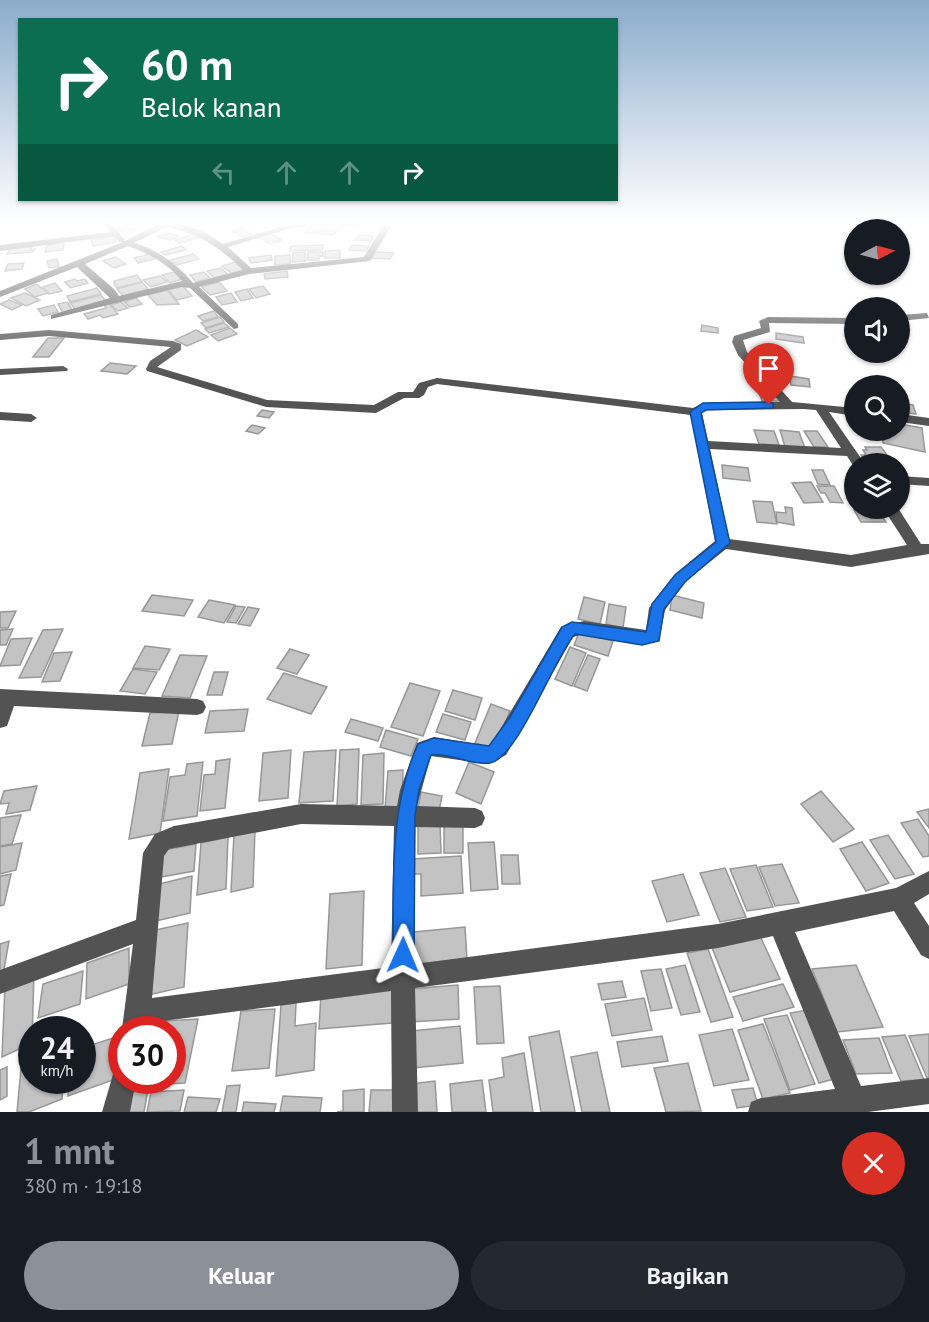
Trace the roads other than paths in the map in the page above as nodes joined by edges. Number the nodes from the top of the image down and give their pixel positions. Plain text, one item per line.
1 (56, 273) edge
2 (90, 273) edge
3 (179, 273) edge
4 (241, 273) edge
5 (191, 285) junction
6 (0, 294) edge
7 (116, 299) junction
8 (927, 316) dead end
9 (54, 317) dead end
10 (910, 317) edge
11 (844, 321) edge
12 (234, 326) dead end
13 (0, 337) edge
14 (63, 369) dead end
15 (0, 372) edge
16 (789, 405) junction
17 (820, 407) junction
18 (844, 410) edge
19 (696, 412) junction
20 (0, 416) edge
21 (31, 418) dead end
22 (910, 419) edge
23 (929, 422) edge
24 (703, 445) junction
25 (852, 453) edge
26 (844, 457) edge
27 (910, 481) edge
28 (929, 482) edge
29 (899, 519) edge
30 (723, 543) junction
31 (923, 549) edge
32 (4, 697) edge
33 (197, 707) dead end
34 (0, 720) edge
35 (405, 816) junction
36 (475, 818) dead end
37 (929, 882) edge
38 (899, 898) junction
39 (780, 924) junction
40 (147, 927) junction
41 (929, 947) edge
42 (403, 978) junction
43 (0, 982) edge
44 (136, 1016) edge
45 (161, 1016) edge
46 (927, 1093) edge
47 (120, 1094) edge
48 (853, 1100) junction
49 (116, 1112) edge
50 (405, 1112) edge
51 (761, 1112) edge

1 - 6 street
2 - 7 street
3 - 5 street
4 - 5 street
5 - 7 street
5 - 12 street
7 - 9 street
8 - 10 street
11 - 16 street
13 - 19 street
14 - 15 street
16 - 17 street
16 - 19 street
17 - 18 street
17 - 25 street
19 - 24 street
20 - 21 street
22 - 23 street
24 - 26 street
24 - 30 street
27 - 28 street
29 - 31 street
30 - 31 street
30 - 35 street
32 - 33 street
32 - 34 street
35 - 36 street
35 - 40 street
35 - 42 street
37 - 38 street
38 - 39 street
38 - 41 street
39 - 42 street
39 - 48 street
40 - 43 street
40 - 44 street
42 - 45 street
42 - 50 street
46 - 48 street
47 - 49 street
48 - 51 street

